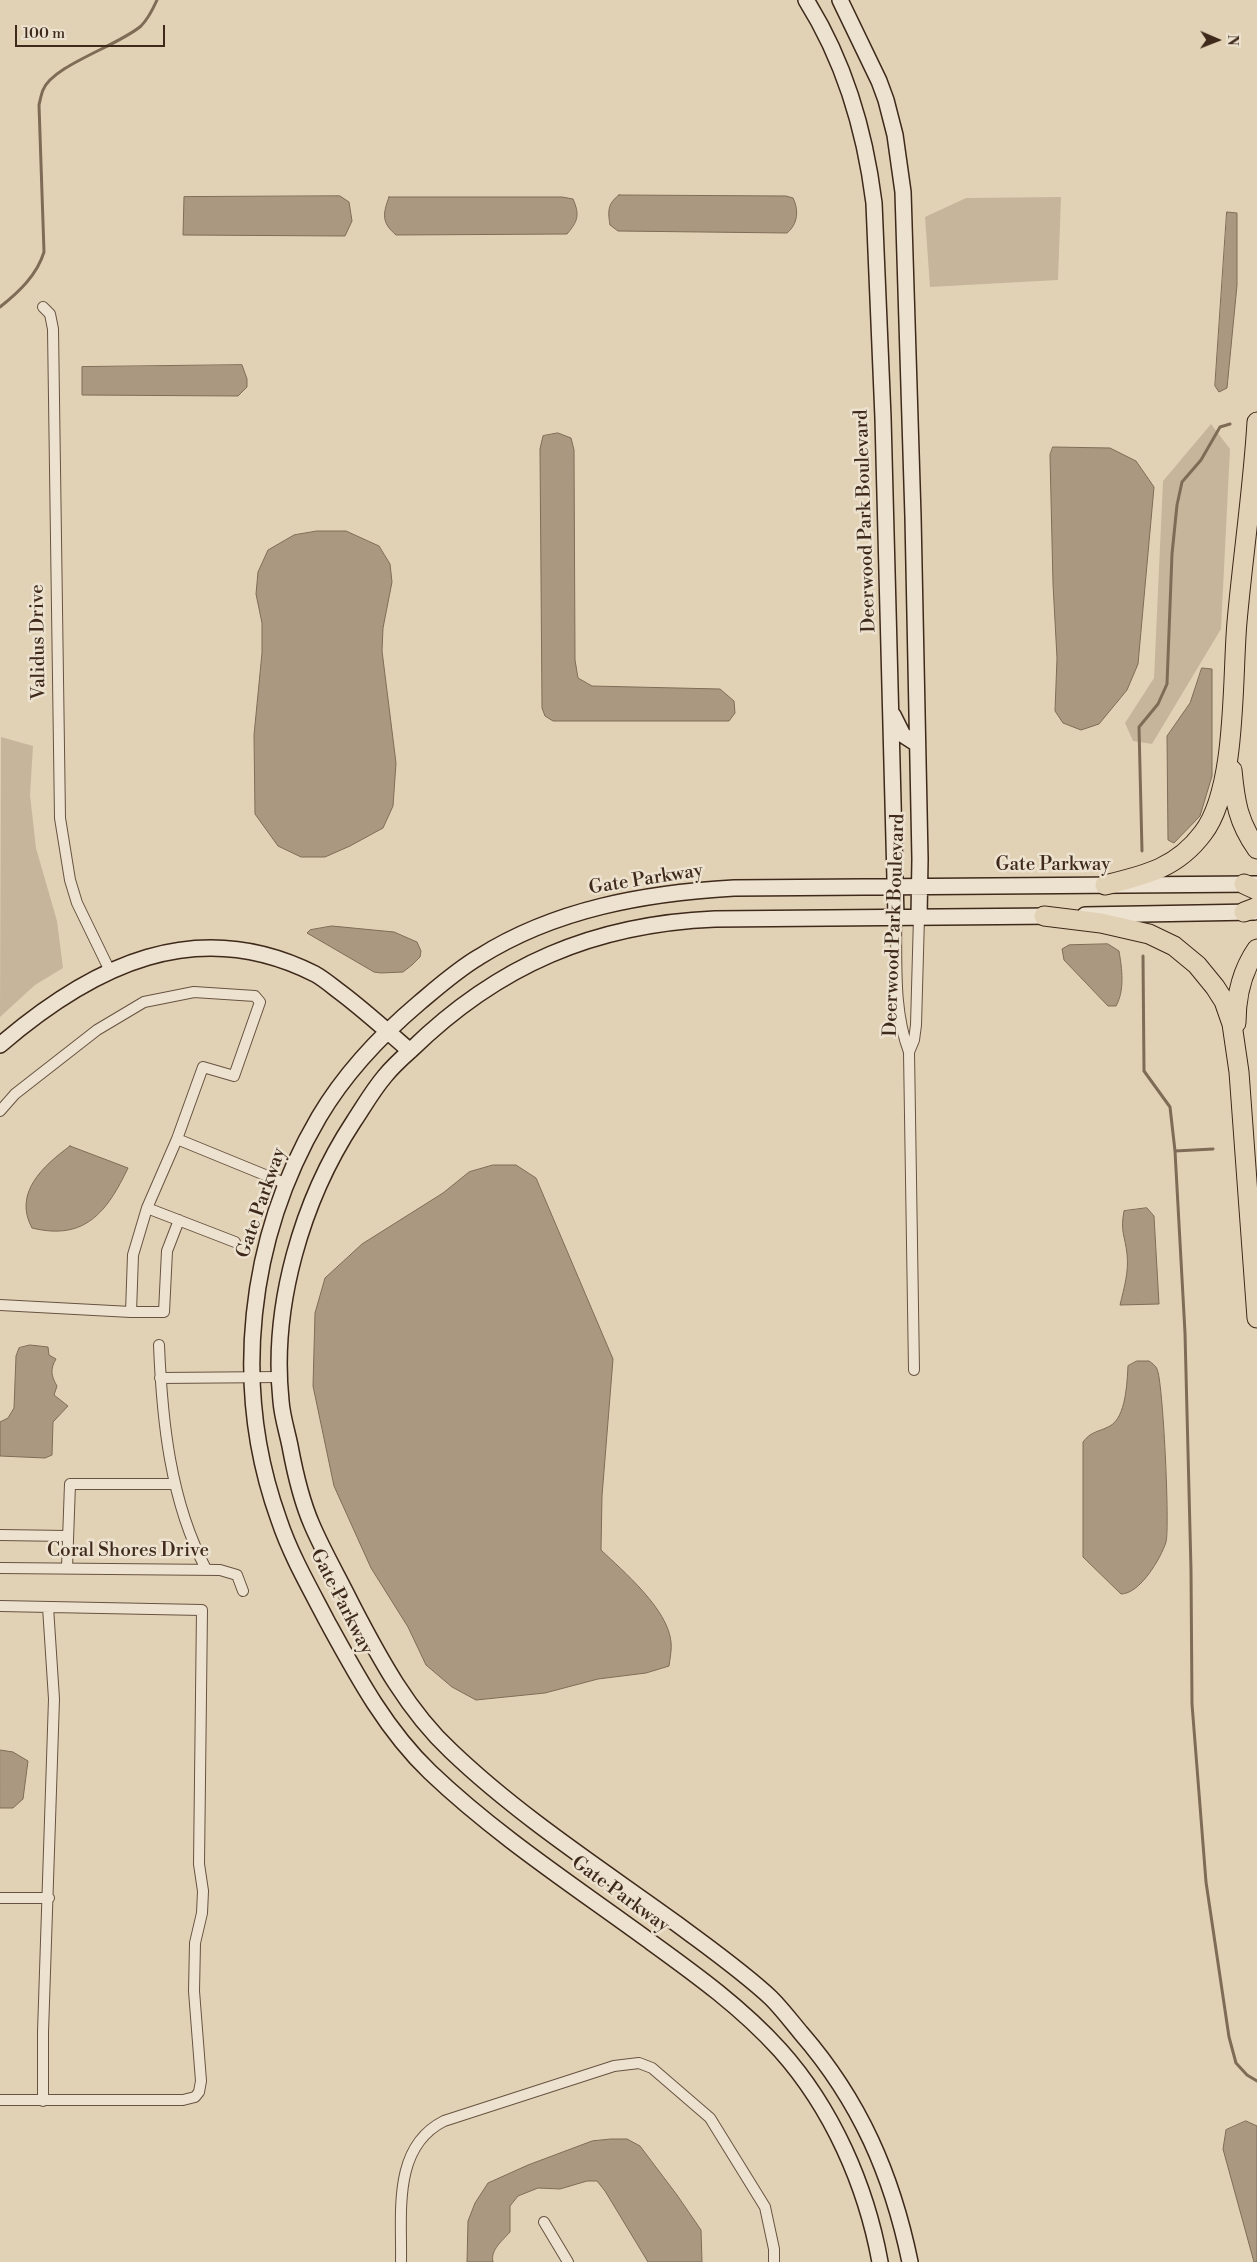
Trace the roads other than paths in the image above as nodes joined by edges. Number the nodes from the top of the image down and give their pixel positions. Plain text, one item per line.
1 (806, 0) edge
2 (840, 0) edge
3 (43, 306) dead end
4 (1257, 422) edge
5 (891, 711) junction
6 (917, 744) junction
7 (1230, 744) junction
8 (1257, 849) edge
9 (1105, 885) junction
10 (895, 886) junction
11 (920, 886) junction
12 (1253, 886) edge
13 (1253, 911) edge
14 (1044, 916) junction
15 (896, 917) junction
16 (919, 917) junction
17 (1257, 949) edge
18 (110, 971) junction
19 (386, 1030) junction
20 (0, 1045) edge
21 (410, 1051) junction
22 (909, 1052) junction
23 (1240, 1072) junction
24 (0, 1112) edge
25 (177, 1139) junction
26 (287, 1184) junction
27 (146, 1208) junction
28 (179, 1220) junction
29 (235, 1242) dead end
30 (0, 1305) edge
31 (131, 1312) junction
32 (1257, 1318) edge
33 (159, 1345) dead end
34 (914, 1370) dead end
35 (252, 1376) junction
36 (280, 1376) junction
37 (160, 1378) junction
38 (175, 1484) junction
39 (0, 1535) edge
40 (67, 1536) junction
41 (0, 1568) edge
42 (67, 1568) junction
43 (206, 1569) junction
44 (243, 1591) dead end
45 (0, 1606) edge
46 (48, 1607) junction
47 (0, 1898) edge
48 (49, 1898) junction
49 (0, 2100) edge
50 (44, 2101) junction
51 (544, 2222) dead end
52 (401, 2262) edge
53 (568, 2262) edge
54 (774, 2262) edge
55 (880, 2262) edge
56 (910, 2262) edge

1 - 5 main road, Deerwood Park Boulevard
2 - 6 main road, Deerwood Park Boulevard
3 - 18 street, Validus Drive
4 - 7 highway
5 - 6 main road
5 - 10 main road, Deerwood Park Boulevard
6 - 11 main road, Deerwood Park Boulevard
7 - 8 highway
7 - 9 highway
9 - 11 main road, Gate Parkway
9 - 12 main road, Gate Parkway
10 - 11 main road, Gate Parkway
10 - 15 main road, Deerwood Park Boulevard
10 - 19 main road, Gate Parkway
11 - 16 main road, Deerwood Park Boulevard
13 - 14 main road, Gate Parkway
14 - 16 main road, Gate Parkway
14 - 23 highway
15 - 16 main road, Gate Parkway
15 - 21 main road, Gate Parkway
15 - 22 street, Deerwood Park Boulevard
16 - 22 street, Deerwood Park Boulevard
17 - 23 highway
18 - 19 main road
18 - 20 main road
19 - 21 main road
19 - 26 main road, Gate Parkway
21 - 36 main road, Gate Parkway
22 - 34 street, Deerwood Park Boulevard
23 - 32 highway
24 - 25 street
25 - 26 street
25 - 27 street
26 - 35 main road, Gate Parkway
27 - 28 street
27 - 31 street
28 - 29 street
28 - 31 street
30 - 31 street
33 - 37 street
35 - 36 street
35 - 37 street
35 - 55 main road, Gate Parkway
36 - 56 main road, Gate Parkway
37 - 38 street
38 - 40 street
38 - 43 street
39 - 40 street
40 - 42 street
41 - 42 street, Coral Shores Drive
42 - 43 street, Coral Shores Drive
43 - 44 street, Coral Shores Drive
45 - 46 street
46 - 48 street
46 - 50 street
47 - 48 street
48 - 50 street
49 - 50 street
51 - 53 street
52 - 54 street

